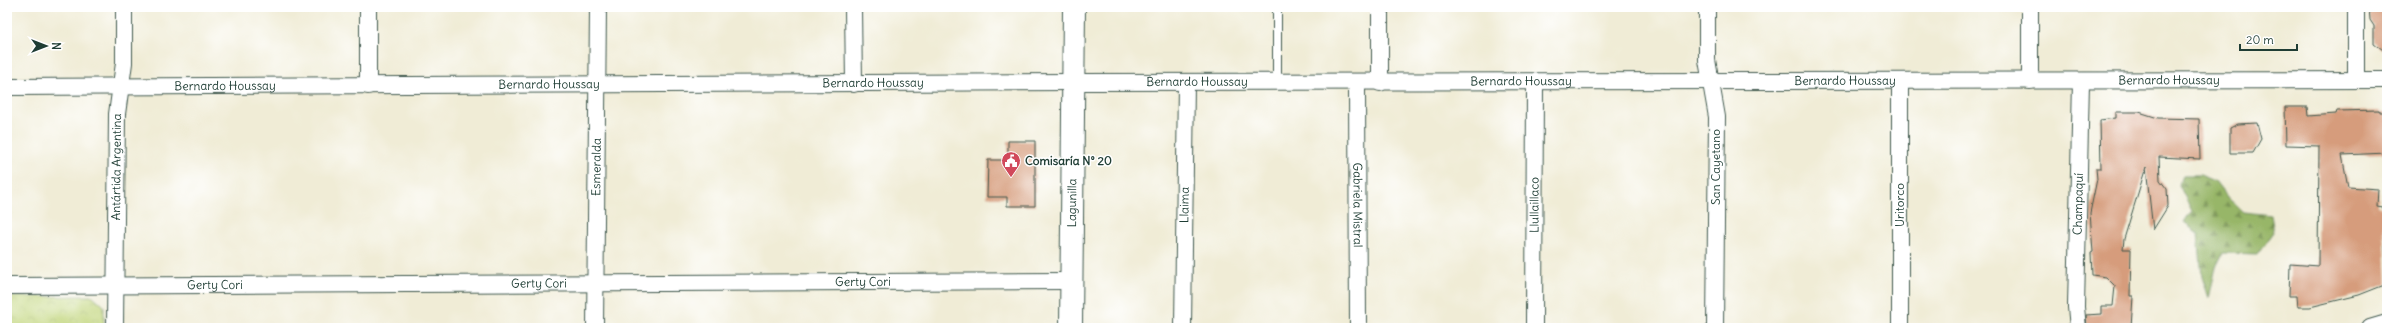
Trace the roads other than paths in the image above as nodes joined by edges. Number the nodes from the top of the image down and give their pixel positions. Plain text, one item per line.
1 (124, 7) edge
2 (368, 7) edge
3 (598, 7) edge
4 (853, 7) edge
5 (1074, 7) edge
6 (1277, 7) edge
7 (1380, 7) edge
8 (1707, 7) edge
9 (2030, 7) edge
10 (2356, 7) edge
11 (2356, 80) junction
12 (2387, 80) edge
13 (1900, 81) junction
14 (2030, 81) junction
15 (2081, 81) junction
16 (1074, 82) junction
17 (1186, 82) junction
18 (1535, 82) junction
19 (1711, 82) junction
20 (1277, 83) junction
21 (1357, 83) junction
22 (1380, 83) junction
23 (854, 84) junction
24 (597, 85) junction
25 (120, 86) junction
26 (368, 86) junction
27 (7, 87) edge
28 (1071, 281) junction
29 (114, 284) junction
30 (596, 284) junction
31 (7, 286) edge
32 (2387, 323) edge
33 (115, 328) edge
34 (596, 328) edge
35 (1071, 328) edge
36 (1183, 328) edge
37 (1358, 328) edge
38 (1534, 328) edge
39 (1715, 328) edge
40 (1900, 328) edge
41 (2078, 328) edge
42 (2370, 328) edge

1 - 25 street, Antártida Argentina
2 - 26 street
3 - 24 street, Esmeralda
4 - 23 street
5 - 16 main road, Lagunilla
6 - 20 lane
7 - 22 street
8 - 19 street, San Cayetano
9 - 14 street
10 - 11 street
11 - 12 street, Bernardo Houssay
11 - 15 street, Bernardo Houssay
13 - 14 street, Bernardo Houssay
13 - 19 street, Bernardo Houssay
13 - 40 street, Uritorco
14 - 15 street, Bernardo Houssay
15 - 41 street, Champaquí
16 - 17 street, Bernardo Houssay
16 - 23 street, Bernardo Houssay
16 - 28 main road, Lagunilla
17 - 20 street, Bernardo Houssay
17 - 36 street, Llaima
18 - 19 street, Bernardo Houssay
18 - 22 street, Bernardo Houssay
18 - 38 street, Llullaillaco
19 - 39 street, San Cayetano
20 - 21 street, Bernardo Houssay
21 - 22 street, Bernardo Houssay
21 - 37 street, Gabriela Mistral
23 - 24 street, Bernardo Houssay
24 - 26 street, Bernardo Houssay
24 - 30 street, Esmeralda
25 - 26 street, Bernardo Houssay
25 - 27 street, Bernardo Houssay
25 - 29 street, Antártida Argentina
28 - 30 street, Gerty Cori
28 - 35 main road, Lagunilla
29 - 30 street, Gerty Cori
29 - 31 street, Gerty Cori
29 - 33 street, Antártida Argentina
30 - 34 street, Esmeralda
32 - 42 street

